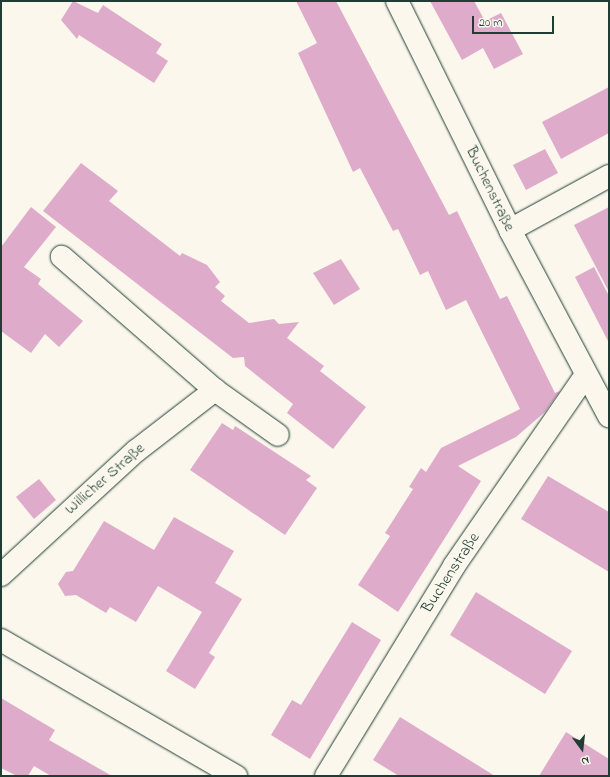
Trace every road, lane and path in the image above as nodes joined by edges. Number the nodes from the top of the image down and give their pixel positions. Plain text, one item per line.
1 (397, 1) edge
2 (609, 176) edge
3 (510, 230) junction
4 (62, 256) dead end
5 (586, 375) junction
6 (214, 390) junction
7 (609, 416) edge
8 (278, 435) dead end
9 (1, 575) edge
10 (1, 640) edge
11 (236, 776) edge
12 (326, 776) edge

1 - 3 street, Buchenstraße
2 - 3 street
3 - 5 street, Buchenstraße
4 - 6 street
5 - 7 street, Buchenstraße
5 - 12 street, Buchenstraße
6 - 8 street
6 - 9 street, Willicher Straße
10 - 11 street

